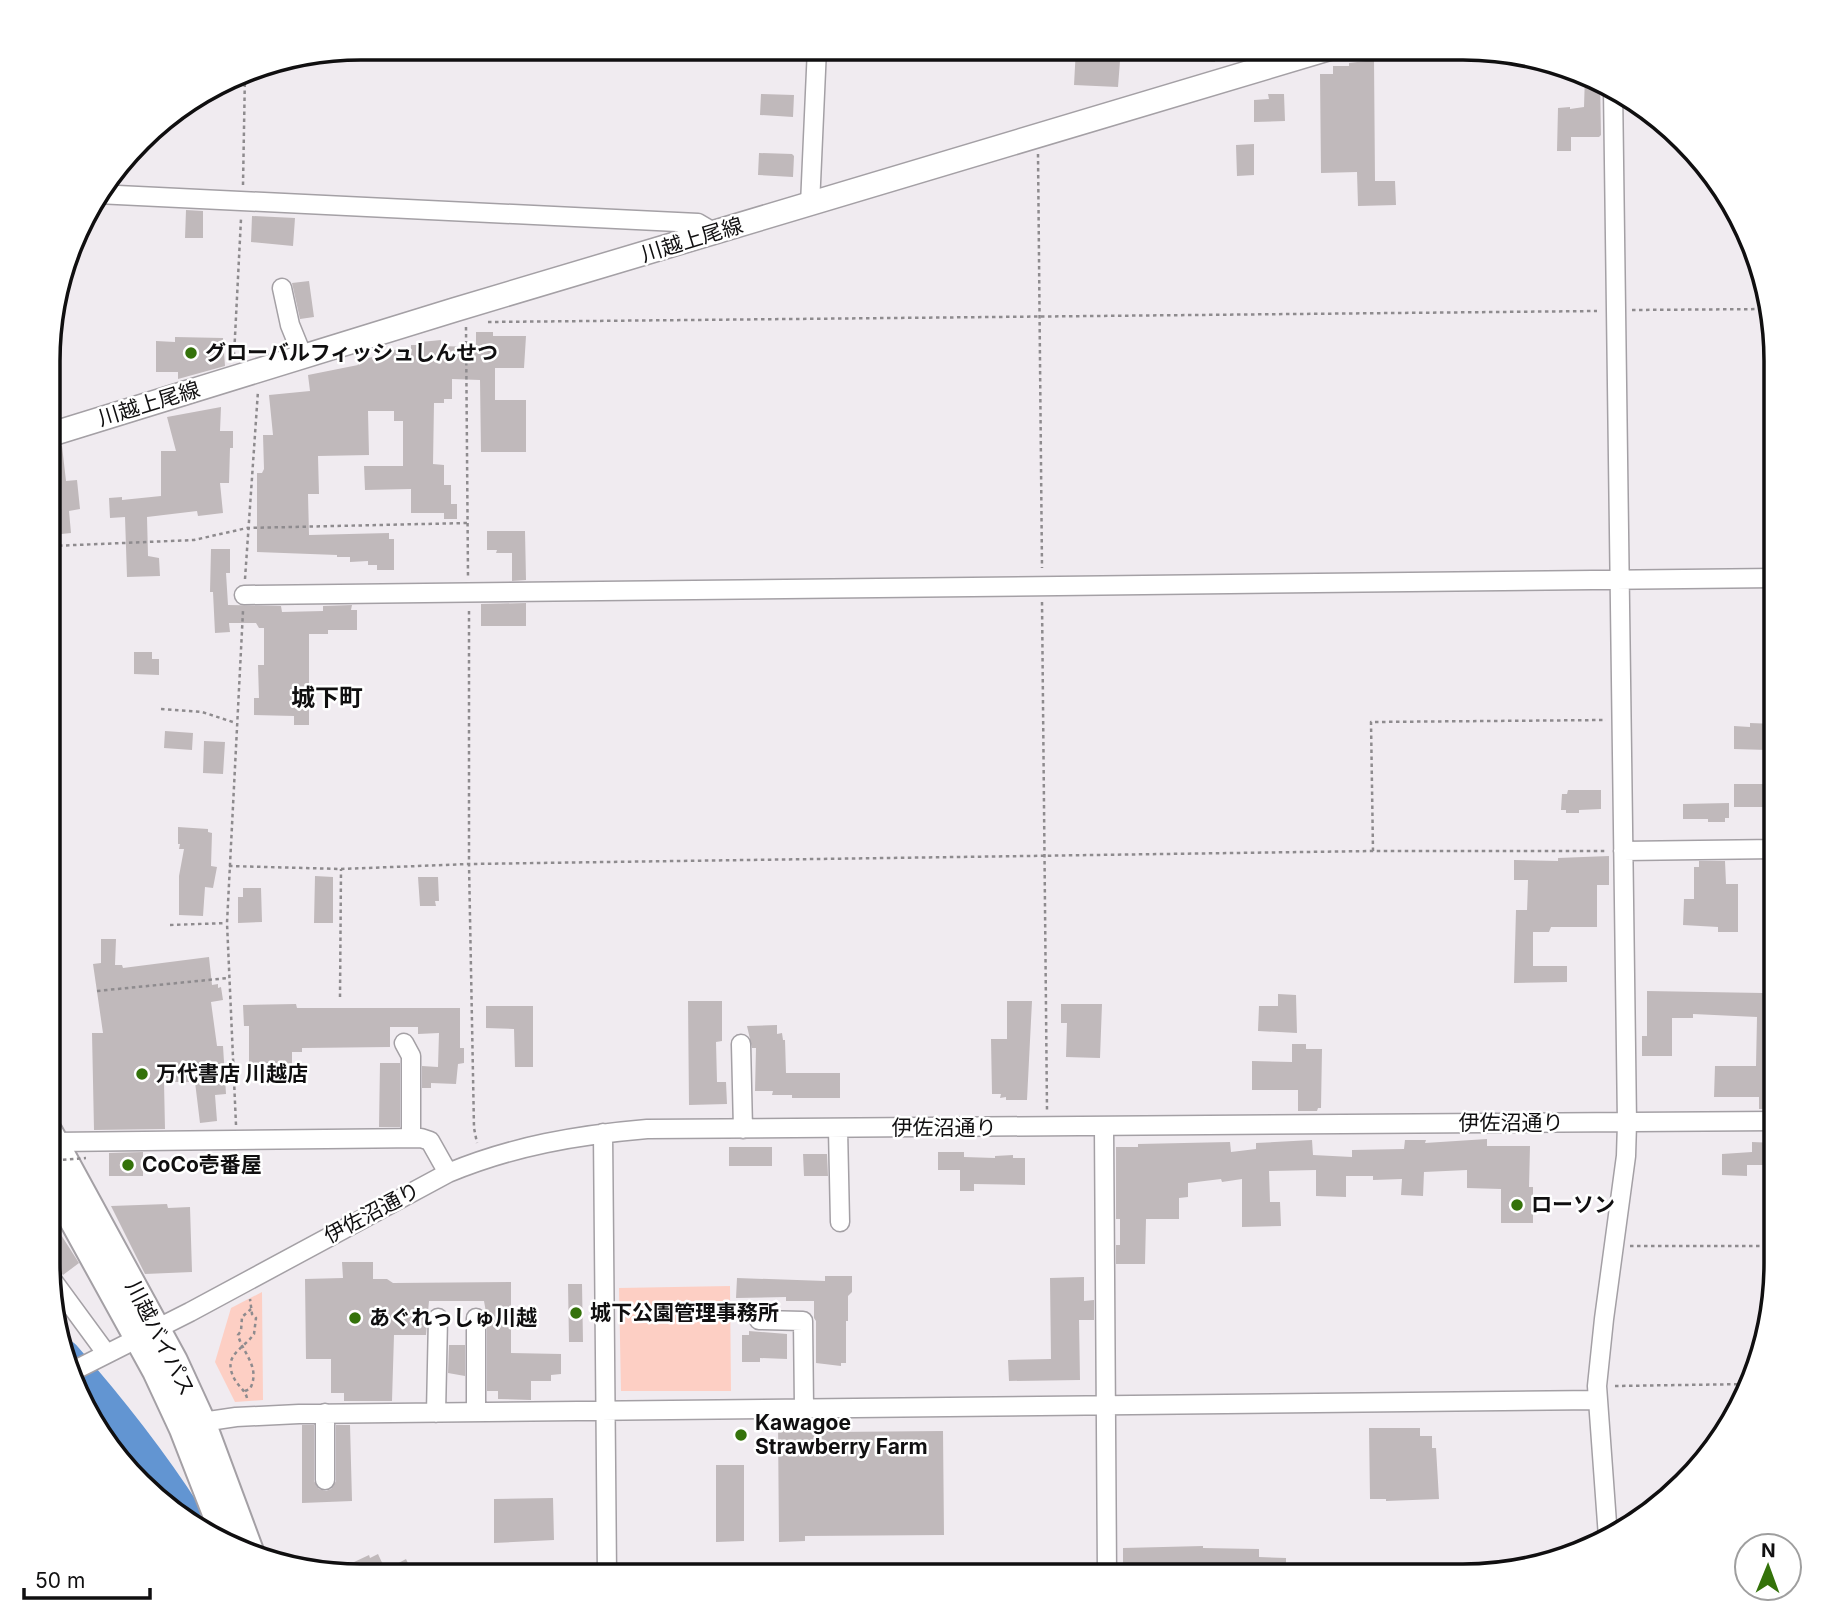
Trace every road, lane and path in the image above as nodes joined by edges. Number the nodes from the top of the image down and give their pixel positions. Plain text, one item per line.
1 (816, 60) edge
2 (1286, 60) edge
3 (245, 82) edge
4 (1613, 100) edge
5 (1038, 137) junction
6 (109, 195) edge
7 (242, 203) junction
8 (810, 205) junction
9 (715, 233) junction
10 (282, 288) dead end
11 (1760, 309) edge
12 (1618, 310) junction
13 (461, 316) junction
14 (1040, 318) junction
15 (303, 357) junction
16 (249, 373) junction
17 (60, 432) edge
18 (467, 523) junction
19 (247, 528) junction
20 (60, 546) edge
21 (1620, 578) junction
22 (1764, 578) edge
23 (1042, 587) junction
24 (469, 592) junction
25 (244, 596) junction
26 (161, 709) dead end
27 (1623, 719) junction
28 (238, 723) junction
29 (1764, 849) edge
30 (1623, 851) junction
31 (1373, 852) junction
32 (1045, 857) junction
33 (469, 864) junction
34 (229, 866) junction
35 (341, 869) junction
36 (227, 923) junction
37 (170, 925) dead end
38 (228, 978) junction
39 (97, 990) dead end
40 (340, 997) dead end
41 (404, 1043) dead end
42 (741, 1044) dead end
43 (1764, 1121) edge
44 (1627, 1123) junction
45 (1104, 1127) junction
46 (1048, 1128) junction
47 (743, 1129) junction
48 (838, 1129) junction
49 (603, 1133) junction
50 (411, 1138) junction
51 (237, 1140) junction
52 (60, 1145) edge
53 (60, 1149) edge
54 (86, 1158) dead end
55 (480, 1160) junction
56 (60, 1164) edge
57 (448, 1173) junction
58 (60, 1194) edge
59 (840, 1222) dead end
60 (1613, 1246) junction
61 (1764, 1246) edge
62 (61, 1295) edge
63 (249, 1296) dead end
64 (251, 1310) junction
65 (438, 1318) dead end
66 (477, 1318) dead end
67 (759, 1320) dead end
68 (147, 1333) junction
69 (243, 1345) junction
70 (100, 1356) junction
71 (78, 1368) edge
72 (1739, 1385) edge
73 (245, 1391) junction
74 (1597, 1393) junction
75 (248, 1401) dead end
76 (804, 1407) junction
77 (1106, 1407) junction
78 (476, 1412) junction
79 (606, 1412) junction
80 (325, 1413) junction
81 (436, 1413) junction
82 (202, 1422) junction
83 (325, 1480) dead end
84 (1607, 1527) edge
85 (222, 1529) edge
86 (246, 1542) edge
87 (607, 1564) edge
88 (1107, 1564) edge

1 - 8 street
2 - 5 main road, 川越上尾線
3 - 7 path
4 - 12 street
5 - 8 main road, 川越上尾線
5 - 14 path
6 - 7 street
7 - 9 street
7 - 16 path
8 - 9 main road, 川越上尾線
9 - 13 main road, 川越上尾線
10 - 15 street
11 - 12 path
12 - 14 path
12 - 21 street
13 - 14 path
13 - 15 main road, 川越上尾線
13 - 18 path
14 - 23 path
15 - 16 main road, 川越上尾線
16 - 17 main road, 川越上尾線
16 - 19 path
18 - 19 path
18 - 24 path
19 - 20 path
19 - 25 path
21 - 22 street
21 - 23 street
21 - 27 street
23 - 24 street
23 - 32 path
24 - 25 street
24 - 33 path
25 - 28 path
26 - 28 path
27 - 30 street
27 - 31 path
28 - 34 path
29 - 30 street
30 - 31 path
30 - 44 street
31 - 32 path
32 - 33 path
32 - 46 path
33 - 35 path
33 - 55 path
34 - 35 path
34 - 36 path
35 - 40 path
36 - 37 path
36 - 38 path
38 - 39 path
38 - 51 path
41 - 50 street
42 - 47 street
43 - 44 street, 伊佐沼通り
44 - 45 street, 伊佐沼通り
44 - 60 street
45 - 46 street, 伊佐沼通り
45 - 77 street
46 - 48 street, 伊佐沼通り
47 - 48 street, 伊佐沼通り
47 - 49 street, 伊佐沼通り
48 - 59 street
49 - 55 street, 伊佐沼通り
49 - 79 street
50 - 51 street
50 - 57 street
51 - 52 street
53 - 54 path, bridge
55 - 57 street, 伊佐沼通り
56 - 68 highway, 川越バイパス
57 - 68 street, 伊佐沼通り
58 - 68 highway, 川越バイパス
60 - 61 path
60 - 74 street
62 - 70 street
63 - 64 path
64 - 69 path
64 - 69 path
65 - 81 street
66 - 78 street
67 - 76 street
68 - 70 street, 伊佐沼通り
68 - 82 highway, 川越バイパス
68 - 85 highway, 川越バイパス
69 - 73 path
69 - 73 path
70 - 71 street, 伊佐沼通り
72 - 74 path
73 - 75 path
74 - 77 street
74 - 84 street
76 - 77 street
76 - 79 street
77 - 88 street
78 - 79 street
78 - 81 street
79 - 87 street
80 - 81 street
80 - 82 street
80 - 83 street
82 - 86 highway, 川越バイパス

